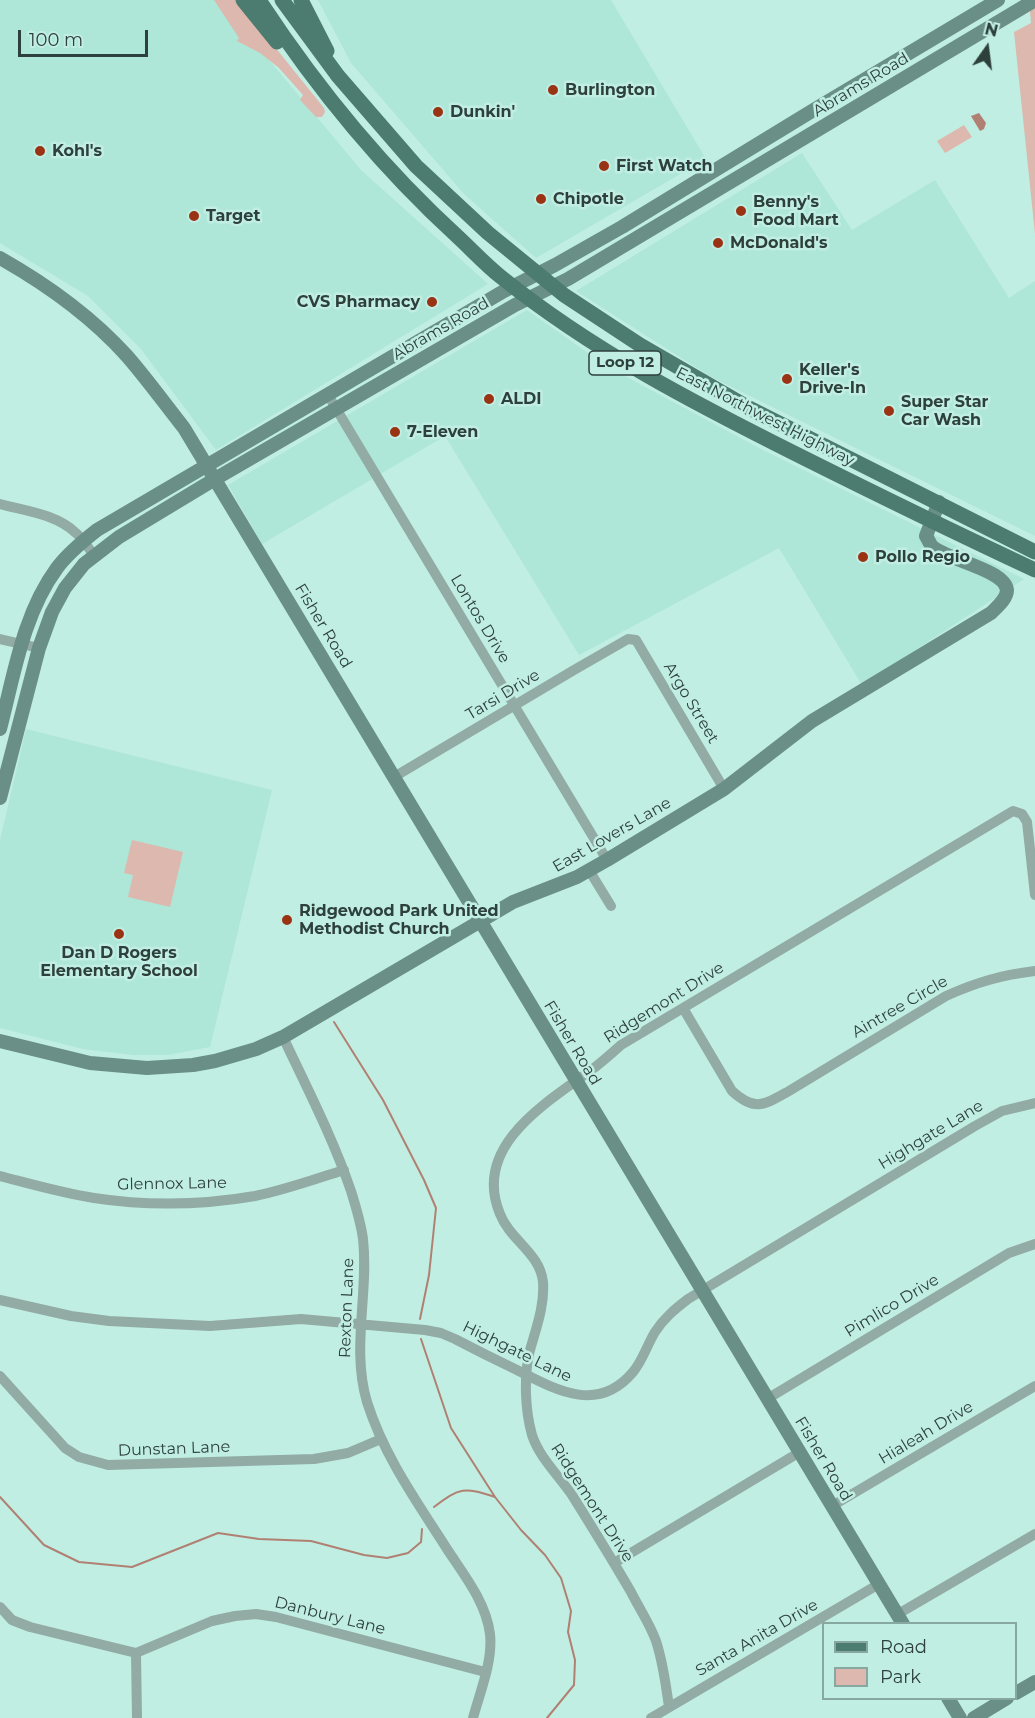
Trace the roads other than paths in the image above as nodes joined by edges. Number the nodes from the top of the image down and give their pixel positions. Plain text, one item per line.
1 (243, 0) edge
2 (259, 0) edge
3 (282, 0) edge
4 (301, 0) edge
5 (998, 0) edge
6 (1035, 0) edge
7 (1003, 19) junction
8 (338, 76) junction
9 (314, 78) junction
10 (358, 100) junction
11 (812, 111) junction
12 (342, 114) junction
13 (822, 127) junction
14 (688, 188) junction
15 (695, 202) junction
16 (0, 258) edge
17 (538, 274) junction
18 (513, 286) junction
19 (553, 286) junction
20 (528, 298) junction
21 (328, 395) junction
22 (335, 409) junction
23 (788, 427) junction
24 (778, 445) junction
25 (208, 465) junction
26 (215, 478) junction
27 (939, 502) junction
28 (0, 504) edge
29 (931, 521) junction
30 (83, 541) junction
31 (1035, 552) edge
32 (94, 555) junction
33 (1035, 570) edge
34 (45, 588) junction
35 (60, 598) junction
36 (0, 639) edge
37 (628, 639) joint
38 (22, 644) junction
39 (39, 648) junction
40 (514, 705) junction
41 (0, 729) edge
42 (3, 772) edge
43 (394, 777) junction
44 (724, 789) junction
45 (0, 798) edge
46 (607, 860) junction
47 (589, 870) junction
48 (1035, 895) edge
49 (611, 906) dead end
50 (480, 921) junction
51 (1035, 971) edge
52 (683, 1008) junction
53 (283, 1037) junction
54 (0, 1041) edge
55 (575, 1081) junction
56 (1035, 1103) edge
57 (344, 1170) junction
58 (0, 1176) edge
59 (1035, 1244) edge
60 (702, 1291) junction
61 (0, 1300) edge
62 (360, 1325) junction
63 (0, 1376) edge
64 (527, 1376) junction
65 (1035, 1386) edge
66 (767, 1399) junction
67 (381, 1439) junction
68 (800, 1452) junction
69 (832, 1506) junction
70 (1035, 1534) edge
71 (614, 1563) junction
72 (879, 1584) junction
73 (0, 1607) edge
74 (900, 1619) edge
75 (136, 1653) junction
76 (486, 1672) junction
77 (1035, 1682) edge
78 (1017, 1692) edge
79 (949, 1700) edge
80 (1004, 1700) edge
81 (669, 1707) junction
82 (137, 1718) edge
83 (473, 1718) edge
84 (651, 1718) edge
85 (960, 1718) edge
86 (975, 1718) edge

1 - 9 main road
2 - 9 main road, East Northwest Highway / Loop 12
3 - 8 main road, East Northwest Highway / Loop 12
4 - 8 main road
5 - 7 street
5 - 11 street, Abrams Road
6 - 7 street, Abrams Road
7 - 13 street, Abrams Road
8 - 10 main road, East Northwest Highway / Loop 12
9 - 12 main road, East Northwest Highway / Loop 12
10 - 12 main road
10 - 17 main road, East Northwest Highway / Loop 12
11 - 13 street
11 - 14 street, Abrams Road
12 - 18 main road, East Northwest Highway / Loop 12
13 - 15 street, Abrams Road
14 - 15 street
14 - 17 street, Abrams Road
15 - 19 street, Abrams Road
16 - 25 street, Fisher Road
17 - 18 street, Abrams Road
17 - 19 main road, East Northwest Highway / Loop 12
18 - 20 main road, East Northwest Highway / Loop 12
18 - 21 street, Abrams Road
19 - 20 street, Abrams Road
19 - 23 main road, East Northwest Highway / Loop 12
20 - 22 street, Abrams Road
20 - 24 main road, East Northwest Highway / Loop 12
21 - 22 street, Lontos Drive
21 - 25 street, Abrams Road
22 - 26 street, Abrams Road
22 - 40 street, Lontos Drive
23 - 24 main road
23 - 27 main road, East Northwest Highway / Loop 12
24 - 29 main road, East Northwest Highway / Loop 12
25 - 26 street, Fisher Road
25 - 30 street, Abrams Road
26 - 32 street, Abrams Road
26 - 43 street, Fisher Road
27 - 29 street, East Lovers Lane
27 - 31 main road, East Northwest Highway / Loop 12
28 - 30 street
29 - 33 main road, East Northwest Highway / Loop 12
29 - 44 street, East Lovers Lane
30 - 32 street
30 - 34 street, Abrams Road
32 - 35 street, Abrams Road
34 - 35 street
34 - 38 street, Abrams Road
35 - 39 street, Abrams Road
36 - 38 street
37 - 40 street, Tarsi Drive
37 - 44 street, Argo Street
38 - 39 street
38 - 41 street, Abrams Road
39 - 42 street, Abrams Road
40 - 43 street, Tarsi Drive
40 - 46 street, Lontos Drive
42 - 45 street, Abrams Road
43 - 50 street, Fisher Road
44 - 46 street, East Lovers Lane
46 - 47 street, East Lovers Lane
47 - 49 street
47 - 50 street, East Lovers Lane
48 - 52 street, Ridgemont Drive
50 - 53 street, East Lovers Lane
50 - 55 street, Fisher Road
51 - 52 street, Aintree Circle
52 - 55 street, Ridgemont Drive
53 - 54 street, East Lovers Lane
53 - 57 street, Rexton Lane
55 - 60 street, Fisher Road
55 - 64 street, Ridgemont Drive
56 - 60 street, Highgate Lane
57 - 58 street, Glennox Lane
57 - 62 street, Rexton Lane
59 - 66 street, Pimlico Drive
60 - 64 street, Highgate Lane
60 - 66 street, Fisher Road
61 - 62 street, Highgate Lane
62 - 64 street, Highgate Lane
62 - 67 street, Rexton Lane
63 - 67 street, Dunstan Lane
64 - 71 street, Ridgemont Drive
65 - 69 street, Hialeah Drive
66 - 68 street, Fisher Road
67 - 76 street, Rexton Lane
68 - 69 street, Fisher Road
68 - 71 street
69 - 72 street, Fisher Road
70 - 74 street
71 - 81 street, Ridgemont Drive
72 - 74 street, Fisher Road
72 - 81 street, Santa Anita Drive
73 - 75 street
75 - 76 street, Danbury Lane
75 - 82 street
76 - 83 street, Rexton Lane
77 - 78 street
79 - 85 street
80 - 86 street
81 - 84 street, Santa Anita Drive

